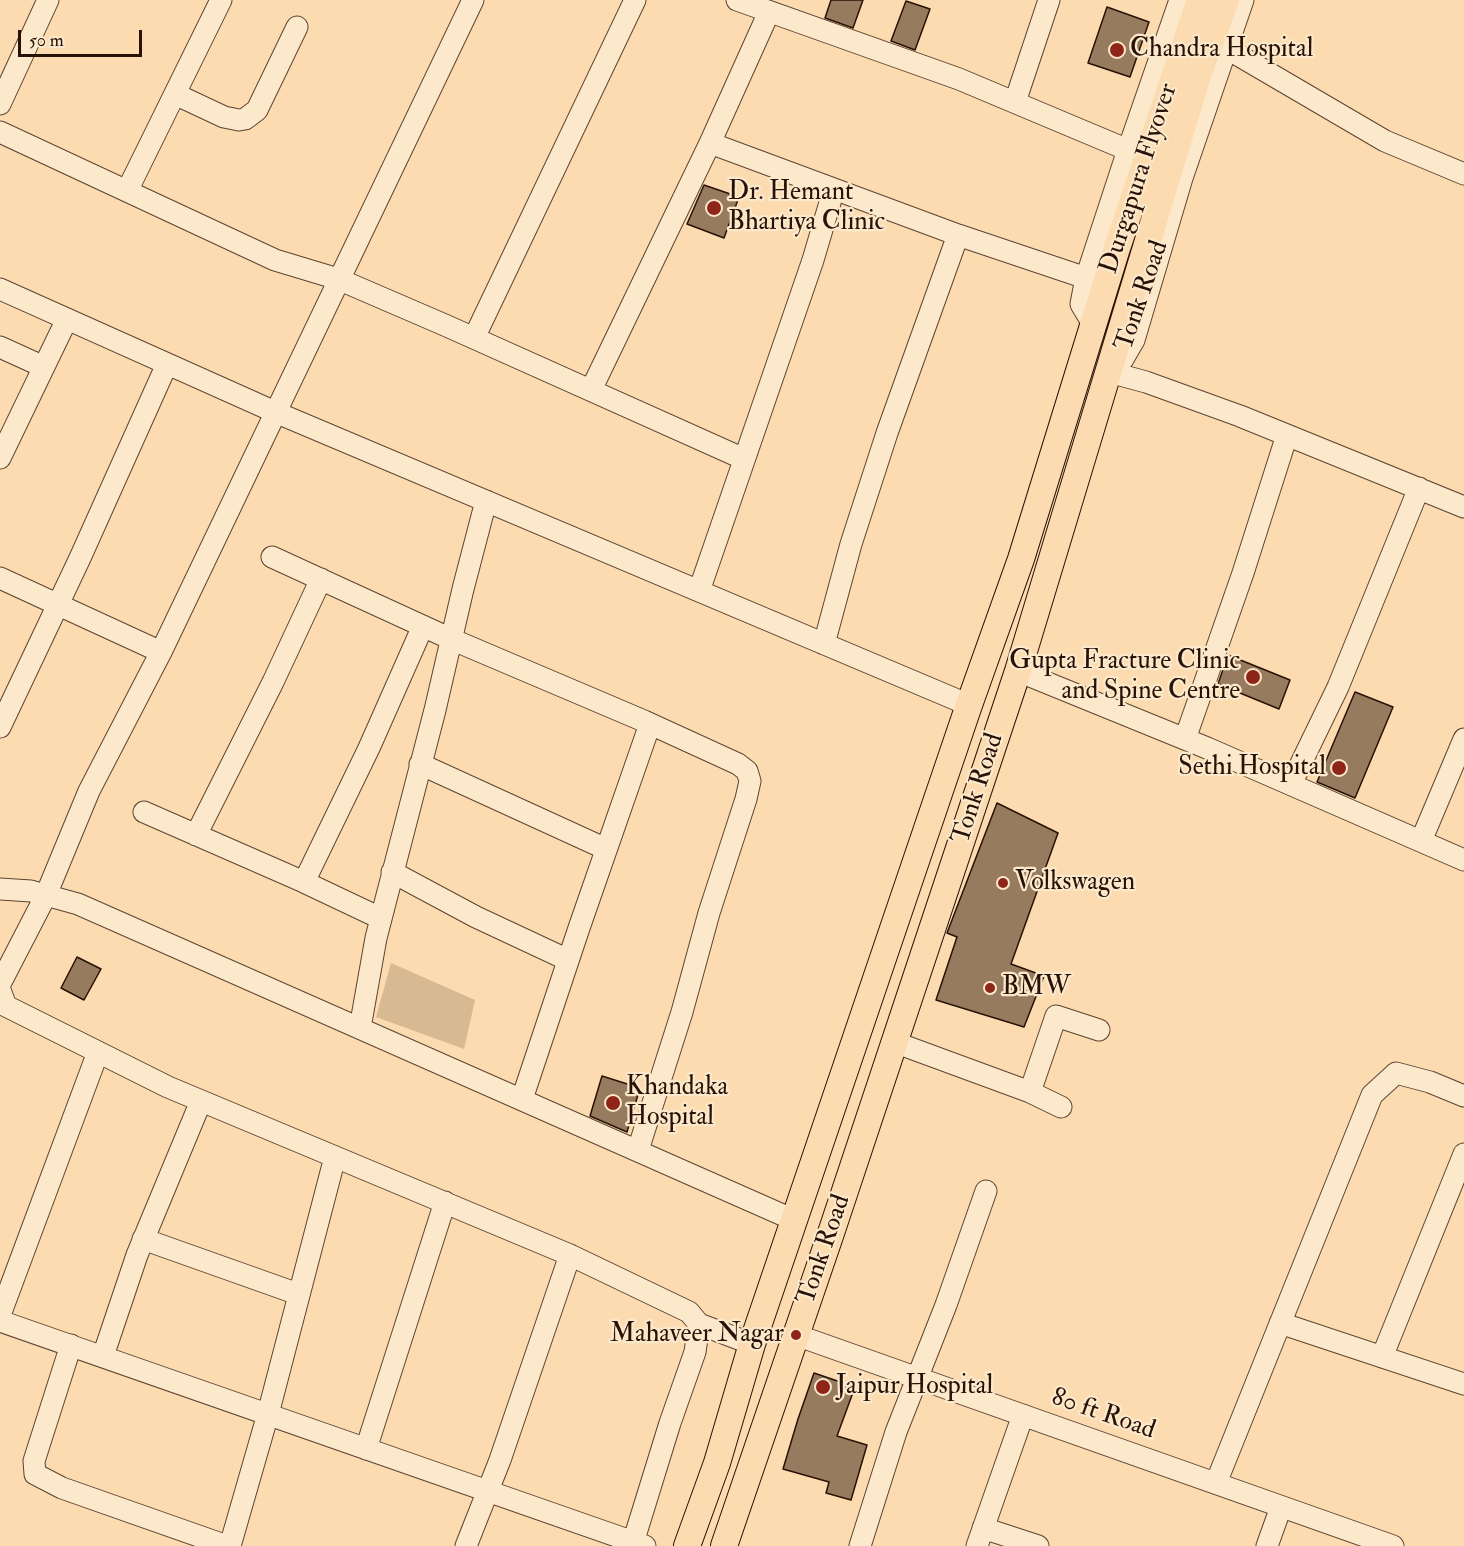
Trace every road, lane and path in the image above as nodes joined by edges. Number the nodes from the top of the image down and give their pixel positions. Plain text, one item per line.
1 (48, 0) edge
2 (221, 0) edge
3 (473, 0) edge
4 (635, 0) edge
5 (737, 0) edge
6 (1050, 0) edge
7 (1180, 0) edge
8 (1200, 0) edge
9 (1226, 0) edge
10 (1243, 0) edge
11 (769, 12) junction
12 (297, 27) dead end
13 (1226, 48) junction
14 (6, 74) edge
15 (175, 94) junction
16 (1015, 102) junction
17 (0, 104) edge
18 (0, 132) edge
19 (710, 143) junction
20 (1128, 150) junction
21 (1464, 174) edge
22 (834, 189) junction
23 (127, 191) junction
24 (958, 235) junction
25 (339, 279) junction
26 (1086, 279) junction
27 (0, 289) edge
28 (1096, 314) junction
29 (67, 319) junction
30 (474, 338) junction
31 (0, 347) edge
32 (167, 364) junction
33 (44, 367) junction
34 (1109, 372) junction
35 (591, 390) junction
36 (275, 412) junction
37 (1287, 435) junction
38 (0, 458) edge
39 (744, 459) junction
40 (1419, 488) junction
41 (486, 501) junction
42 (1464, 507) edge
43 (272, 557) dead end
44 (0, 578) edge
45 (321, 579) junction
46 (699, 591) junction
47 (58, 605) junction
48 (423, 626) junction
49 (451, 639) junction
50 (824, 644) junction
51 (161, 652) junction
52 (1018, 671) junction
53 (969, 705) junction
54 (650, 724) junction
55 (0, 727) edge
56 (1185, 739) junction
57 (1464, 739) edge
58 (420, 764) junction
59 (1291, 784) junction
60 (144, 812) dead end
61 (196, 835) junction
62 (1421, 841) junction
63 (606, 849) junction
64 (1464, 860) edge
65 (392, 872) junction
66 (304, 882) junction
67 (0, 889) edge
68 (46, 895) junction
69 (380, 918) junction
70 (568, 960) junction
71 (0, 984) edge
72 (0, 990) edge
73 (360, 1028) junction
74 (1099, 1030) dead end
75 (894, 1042) junction
76 (98, 1052) junction
77 (1030, 1092) junction
78 (1464, 1096) edge
79 (522, 1099) junction
80 (201, 1101) junction
81 (1061, 1107) dead end
82 (638, 1150) junction
83 (1464, 1154) edge
84 (335, 1157) junction
85 (986, 1191) dead end
86 (445, 1202) junction
87 (794, 1220) junction
88 (143, 1239) junction
89 (570, 1254) junction
90 (298, 1294) junction
91 (0, 1315) edge
92 (0, 1321) edge
93 (1280, 1323) junction
94 (699, 1324) junction
95 (796, 1335) junction
96 (752, 1344) junction
97 (71, 1345) junction
98 (103, 1356) junction
99 (1382, 1357) junction
100 (917, 1378) junction
101 (1464, 1384) edge
102 (268, 1414) junction
103 (1023, 1416) junction
104 (366, 1449) junction
105 (1216, 1484) junction
106 (488, 1491) junction
107 (1281, 1507) junction
108 (980, 1537) edge
109 (221, 1545) edge
110 (637, 1545) edge
111 (1386, 1545) edge
112 (466, 1546) edge
113 (687, 1546) edge
114 (724, 1546) edge
115 (860, 1546) edge
116 (1038, 1546) edge
117 (1267, 1546) edge

1 - 14 street
2 - 15 street
3 - 25 street
4 - 30 street
5 - 11 street
6 - 16 street
7 - 20 street, Tonk Road
8 - 28 main road, Durgapura Flyover
9 - 34 main road, Durgapura Flyover
10 - 13 street, Tonk Road
11 - 16 street
11 - 19 street
12 - 15 street
13 - 21 street
13 - 34 street, Tonk Road
14 - 17 street
15 - 23 street
16 - 20 street
18 - 23 street
19 - 22 street
19 - 35 street
20 - 26 street, Tonk Road
22 - 24 street
22 - 39 street
23 - 25 street
24 - 26 street
24 - 50 street
25 - 30 street
25 - 36 street
26 - 28 street, Tonk Road
27 - 29 street
28 - 53 main road, Tonk Road
29 - 32 street
29 - 33 street
30 - 35 street
31 - 33 street
32 - 36 street
32 - 47 street
33 - 38 street
34 - 37 street
34 - 52 main road, Tonk Road
35 - 39 street
36 - 41 street
36 - 51 street
37 - 40 street
37 - 56 street
39 - 46 street
40 - 42 street
40 - 59 street
41 - 46 street
41 - 49 street
43 - 45 street
44 - 47 street
45 - 48 street
45 - 61 street
46 - 50 street
47 - 51 street
47 - 55 street
48 - 49 street
48 - 66 street
49 - 54 street
49 - 58 street
50 - 53 street
51 - 68 street
52 - 56 street
52 - 75 main road, Tonk Road
53 - 87 main road, Tonk Road
54 - 63 street
54 - 82 street
56 - 59 street
57 - 62 street
58 - 63 street
58 - 65 street
59 - 62 street
60 - 61 street
61 - 66 street
62 - 64 street
63 - 70 street
65 - 69 street
65 - 70 street
66 - 69 street
67 - 68 street
68 - 71 street
68 - 73 street
69 - 73 street
70 - 79 street
72 - 76 street
73 - 79 street
74 - 77 street
75 - 77 street
75 - 95 main road, Tonk Road
76 - 80 street
76 - 91 street
77 - 81 street
78 - 93 street
79 - 82 street
80 - 84 street
80 - 88 street
82 - 87 street
83 - 99 street
84 - 86 street
84 - 90 street
85 - 100 street
86 - 89 street
86 - 104 street
87 - 96 main road, Tonk Road
88 - 90 street
88 - 98 street
89 - 94 street
89 - 106 street
90 - 102 street
92 - 97 street
93 - 99 street
93 - 105 street
94 - 96 street
94 - 110 street
95 - 100 street, 80 ft Road
95 - 114 main road, Tonk Road
96 - 113 main road, Tonk Road
97 - 98 street
97 - 109 street
98 - 102 street
99 - 101 street
100 - 103 street, 80 ft Road
100 - 115 street
102 - 104 street
102 - 109 street
103 - 105 street, 80 ft Road
103 - 108 street
104 - 106 street
105 - 107 street, 80 ft Road
106 - 110 street
106 - 112 street
107 - 111 street, 80 ft Road
107 - 117 street
108 - 116 street

